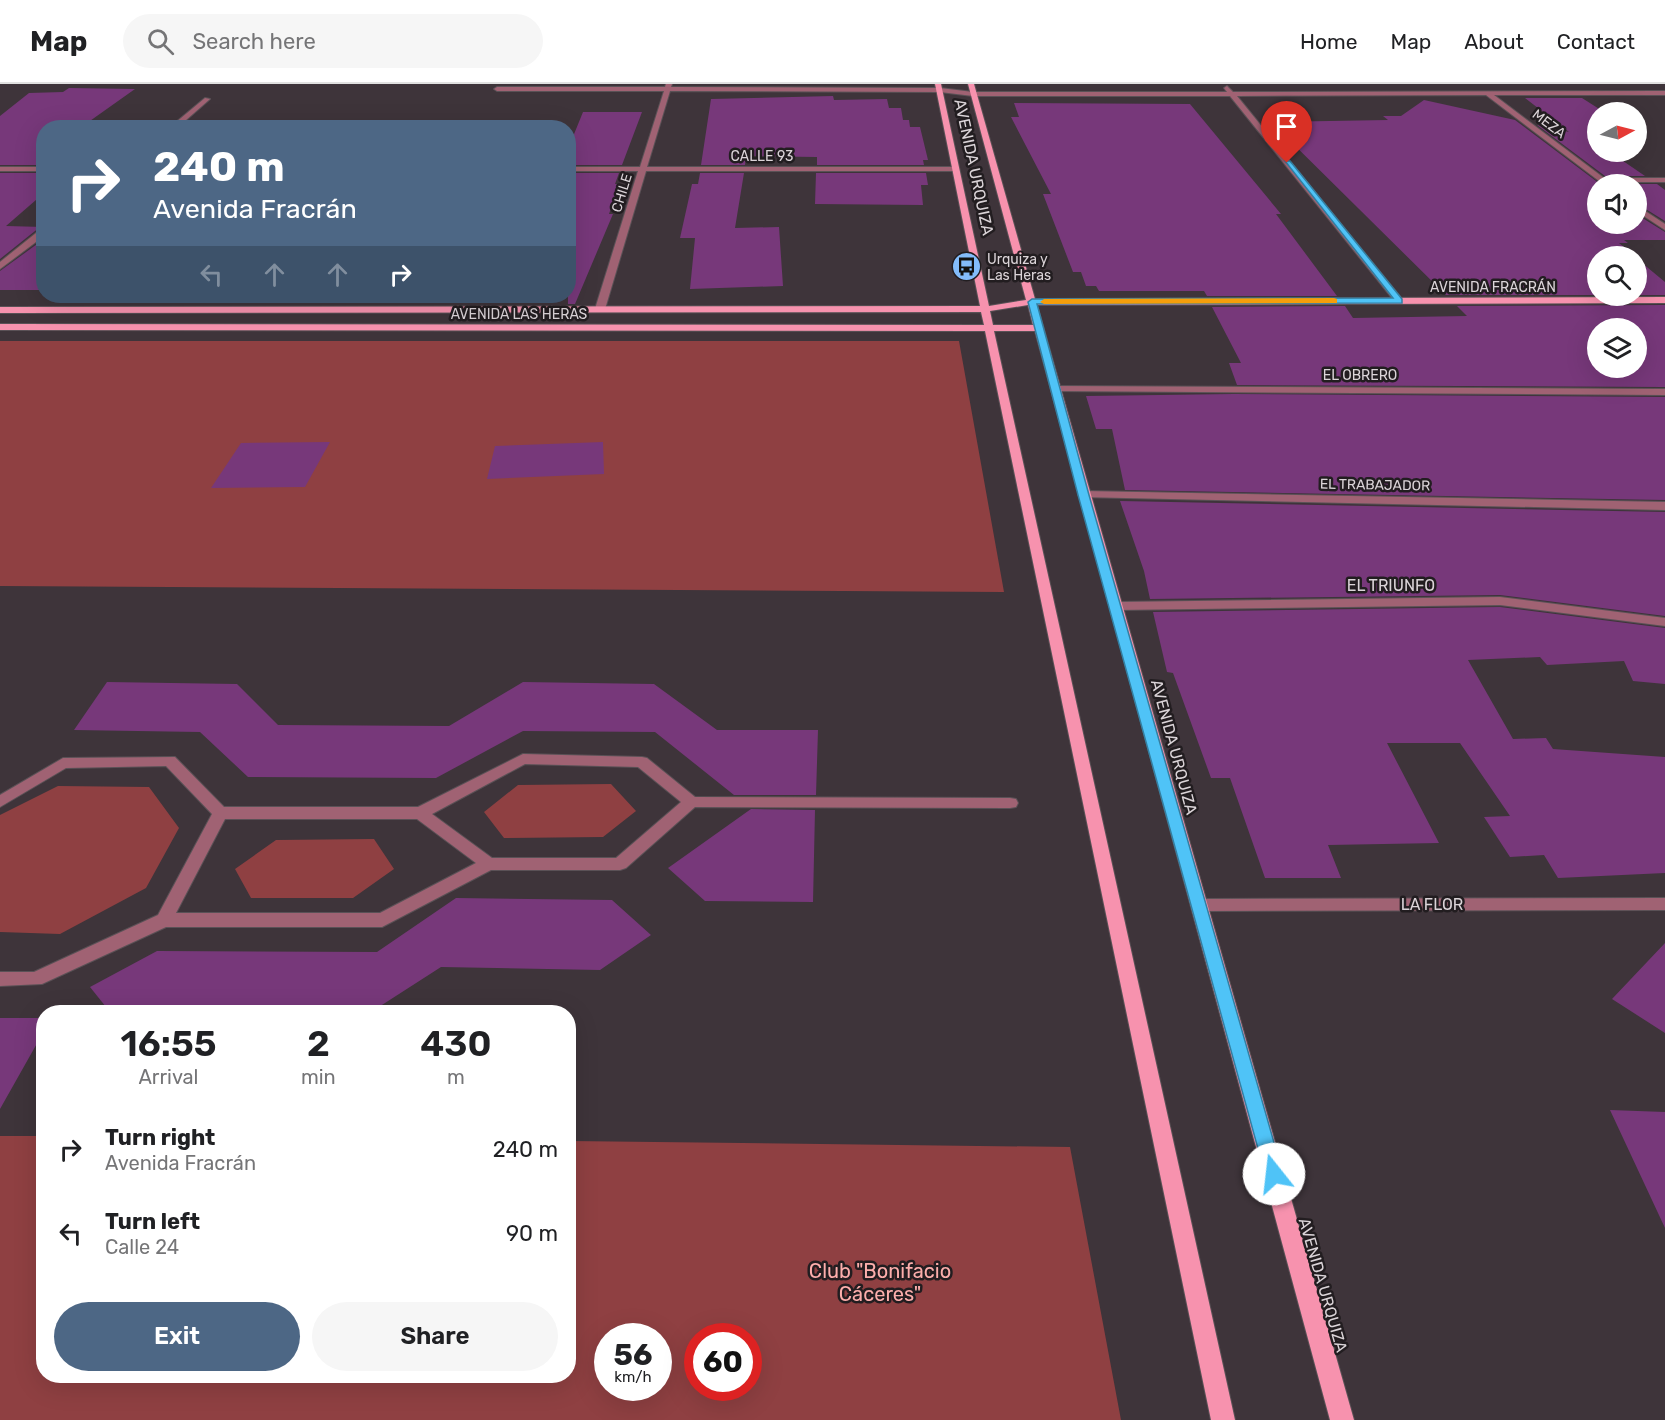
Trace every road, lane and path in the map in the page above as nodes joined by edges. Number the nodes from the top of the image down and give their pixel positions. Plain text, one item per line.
1 (1224, 84) edge
2 (1475, 84) edge
3 (528, 87) edge
4 (668, 87) edge
5 (939, 87) edge
6 (497, 89) dead end
7 (972, 89) edge
8 (1488, 93) junction
9 (1665, 93) edge
10 (1232, 94) junction
11 (207, 99) dead end
12 (182, 120) edge
13 (0, 169) edge
14 (36, 169) edge
15 (576, 169) edge
16 (643, 169) junction
17 (955, 170) junction
18 (1594, 174) edge
19 (1665, 180) edge
20 (1647, 181) edge
21 (1647, 215) edge
22 (1665, 228) edge
23 (36, 237) edge
24 (0, 266) edge
25 (1665, 300) edge
26 (1399, 301) junction
27 (1032, 302) junction
28 (600, 309) junction
29 (986, 309) junction
30 (0, 310) edge
31 (0, 327) edge
32 (990, 328) junction
33 (1038, 328) junction
34 (1055, 389) junction
35 (1665, 392) edge
36 (1084, 495) junction
37 (1665, 506) edge
38 (1116, 606) junction
39 (1665, 622) edge
40 (0, 802) edge
41 (691, 802) junction
42 (1010, 803) dead end
43 (220, 813) junction
44 (420, 813) junction
45 (489, 864) junction
46 (1665, 904) edge
47 (1199, 905) junction
48 (164, 920) junction
49 (0, 979) edge
50 (1223, 1420) edge
51 (1342, 1420) edge

1 - 10 street
2 - 8 street, MEZA
3 - 4 street
3 - 6 street
4 - 5 street
4 - 16 street, CHILE
5 - 7 street
5 - 17 main road, AVENIDA URQUIZA
7 - 10 street
7 - 27 main road, AVENIDA URQUIZA
8 - 9 street
8 - 10 street
8 - 18 street, MEZA
10 - 26 street
11 - 12 street
13 - 14 street
15 - 16 street, CALLE 93
16 - 17 street, CALLE 93
16 - 28 street, CHILE
17 - 29 main road, AVENIDA URQUIZA
19 - 20 street
21 - 22 street
23 - 24 street
25 - 26 main road, AVENIDA FRACRÁN
26 - 27 main road, AVENIDA FRACRÁN
27 - 29 main road, AVENIDA LAS HERAS
27 - 33 main road, AVENIDA URQUIZA
28 - 29 main road, AVENIDA LAS HERAS
28 - 30 main road, AVENIDA LAS HERAS
29 - 32 main road, AVENIDA URQUIZA
31 - 32 main road, AVENIDA LAS HERAS
32 - 33 main road, AVENIDA LAS HERAS
32 - 50 main road, AVENIDA URQUIZA
33 - 34 main road, AVENIDA URQUIZA
34 - 35 street, EL OBRERO
34 - 36 main road, AVENIDA URQUIZA
36 - 37 street, EL TRABAJADOR
36 - 38 main road, AVENIDA URQUIZA
38 - 39 street, EL TRIUNFO
38 - 47 main road, AVENIDA URQUIZA
40 - 43 street
41 - 42 street
41 - 44 street
41 - 45 street
43 - 44 street
43 - 48 street
44 - 45 street
45 - 48 street
46 - 47 street, LA FLOR
47 - 51 main road, AVENIDA URQUIZA
48 - 49 street

